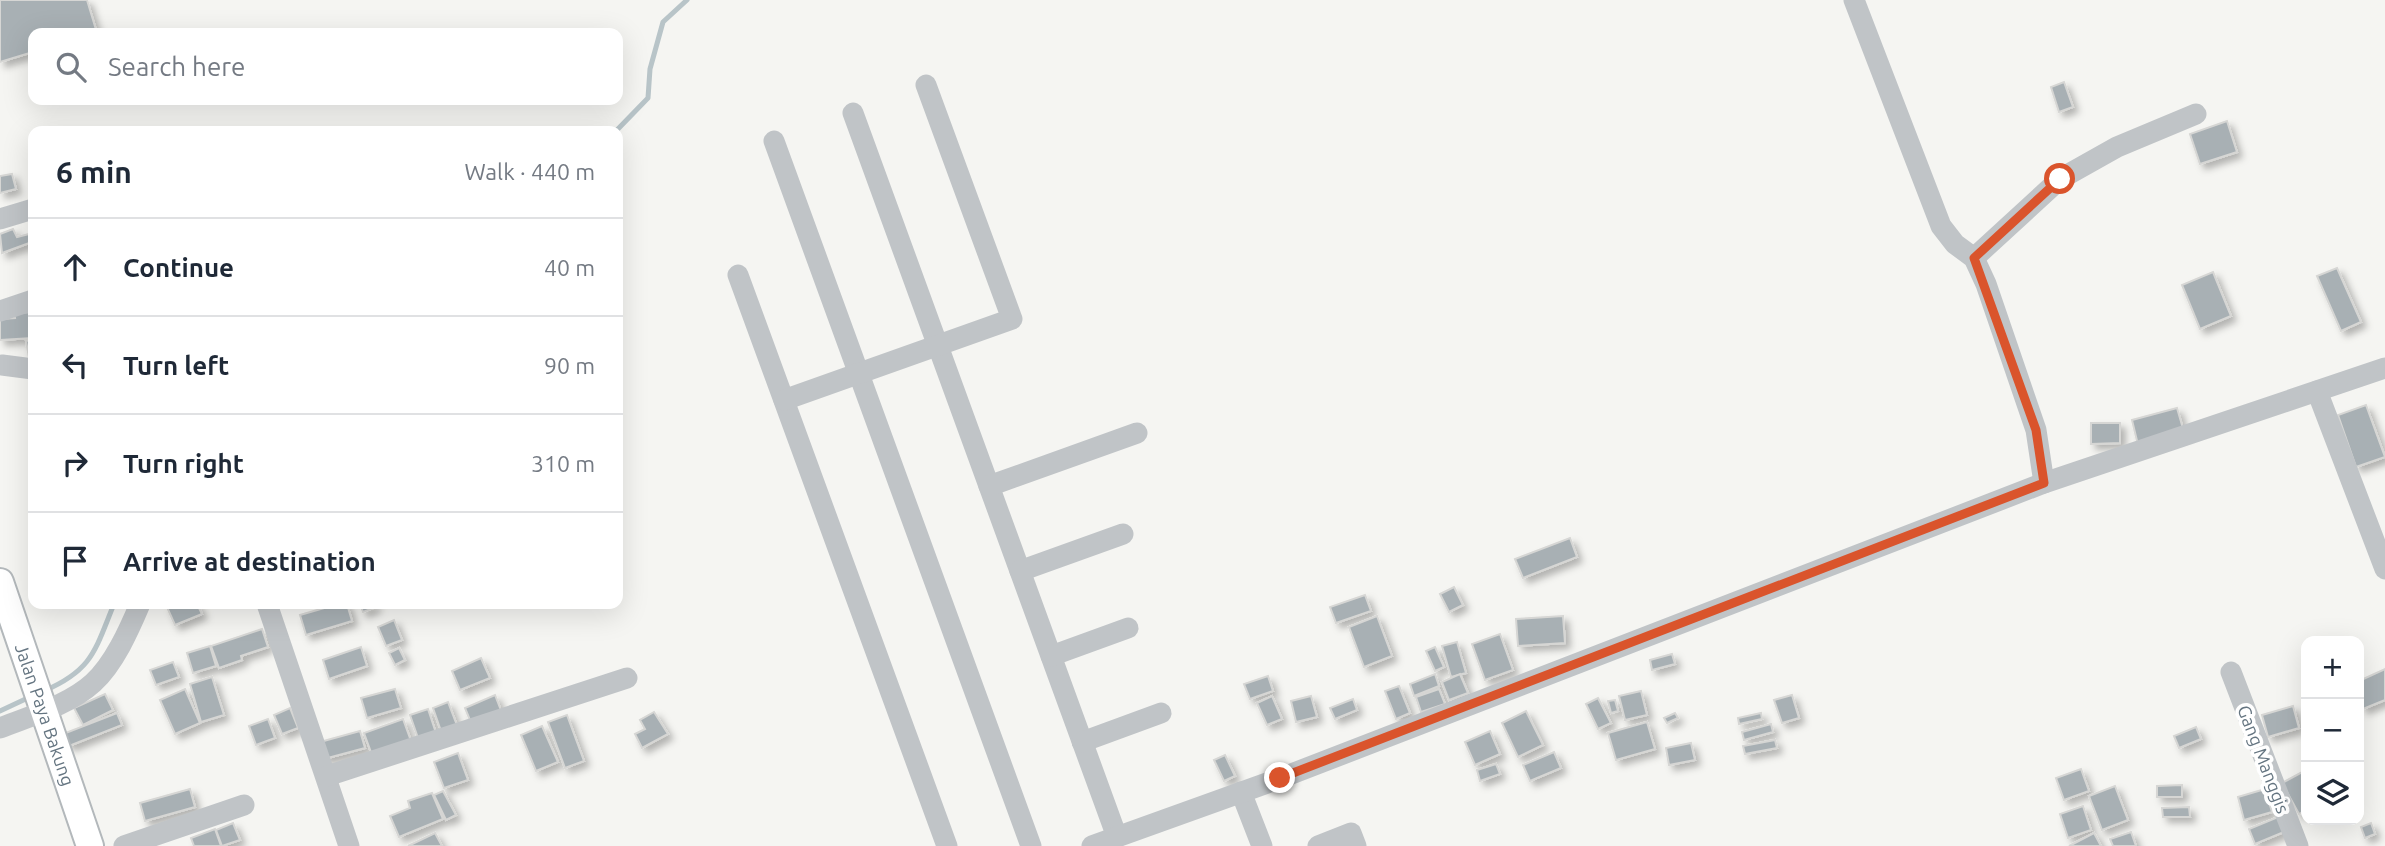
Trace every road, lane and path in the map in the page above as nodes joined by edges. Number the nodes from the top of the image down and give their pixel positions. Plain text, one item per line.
1 (1854, 0) edge
2 (926, 85) dead end
3 (853, 113) dead end
4 (2196, 114) dead end
5 (774, 141) dead end
6 (28, 211) edge
7 (0, 219) edge
8 (1974, 258) junction
9 (738, 275) dead end
10 (28, 302) edge
11 (0, 312) edge
12 (938, 345) junction
13 (1, 364) edge
14 (28, 368) edge
15 (2385, 368) edge
16 (859, 373) junction
17 (2317, 391) junction
18 (784, 400) junction
19 (1137, 432) dead end
20 (2050, 481) junction
21 (989, 486) junction
22 (1124, 534) dead end
23 (2385, 569) edge
24 (1020, 571) junction
25 (2, 597) edge
26 (137, 609) edge
27 (269, 609) edge
28 (1128, 628) dead end
29 (1051, 656) junction
30 (2231, 672) dead end
31 (627, 678) dead end
32 (42, 705) junction
33 (1161, 713) dead end
34 (0, 728) edge
35 (1082, 742) junction
36 (327, 776) junction
37 (1241, 792) junction
38 (244, 805) dead end
39 (1117, 837) junction
40 (90, 846) edge
41 (124, 846) edge
42 (349, 846) edge
43 (947, 846) edge
44 (1031, 846) edge
45 (1091, 846) edge
46 (1262, 846) edge
47 (1318, 846) edge
48 (1356, 846) edge
49 (2298, 846) edge

1 - 8 street
2 - 12 street
3 - 12 street
4 - 8 street
5 - 16 street
6 - 7 street
8 - 20 street
9 - 18 street
10 - 11 street
12 - 16 street
12 - 21 street
13 - 14 street
15 - 17 street
16 - 18 street
16 - 44 street
17 - 20 street
17 - 23 street
18 - 43 street
19 - 21 street
20 - 37 street
21 - 24 street
22 - 24 street
24 - 29 street
25 - 32 main road, Jalan Paya Bakung
26 - 32 street
27 - 36 street
28 - 29 street
29 - 35 street
30 - 49 street, Gang Manggis
31 - 36 street
32 - 34 street
32 - 40 main road, Jalan Paya Bakung
33 - 35 street
35 - 39 street
36 - 42 street
37 - 39 street
37 - 46 street
38 - 41 street
39 - 45 street
47 - 48 street

